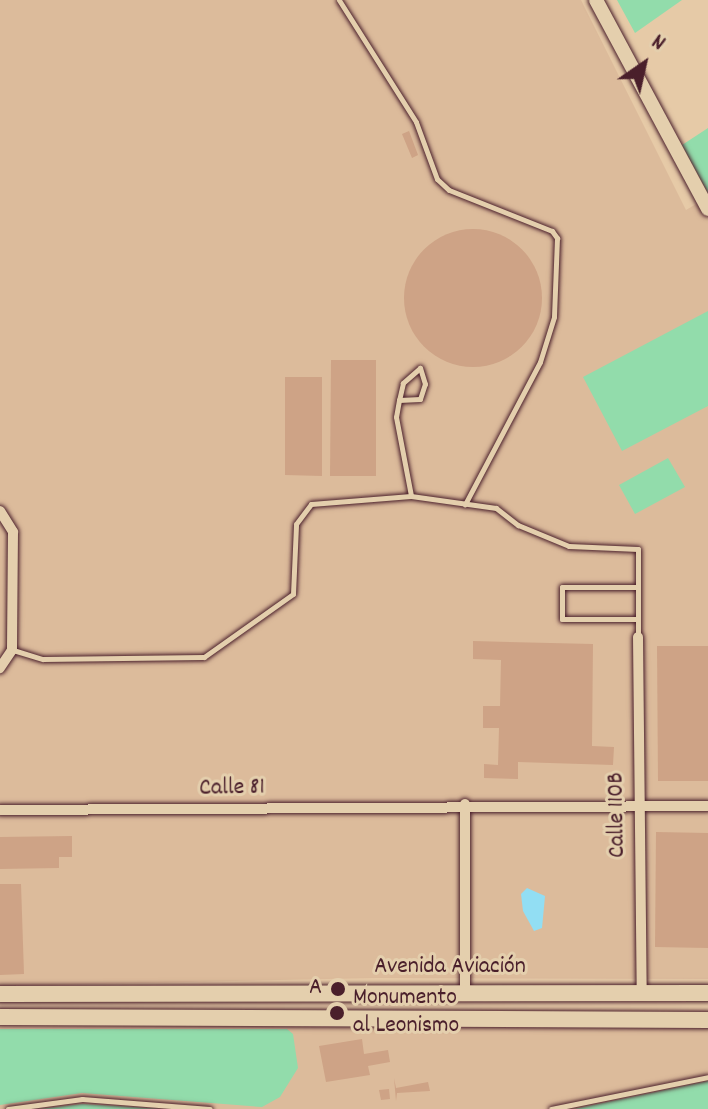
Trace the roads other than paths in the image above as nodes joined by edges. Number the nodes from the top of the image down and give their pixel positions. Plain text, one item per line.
1 (339, 0) edge
2 (596, 0) edge
3 (708, 209) edge
4 (399, 400) junction
5 (411, 496) junction
6 (465, 504) junction
7 (0, 511) edge
8 (638, 587) junction
9 (638, 619) junction
10 (638, 637) joint
11 (12, 650) junction
12 (0, 668) edge
13 (465, 804) junction
14 (638, 806) junction
15 (708, 806) edge
16 (0, 810) edge
17 (465, 992) junction
18 (642, 993) junction
19 (708, 993) edge
20 (0, 994) edge
21 (0, 1017) edge
22 (708, 1020) edge
23 (708, 1077) edge
24 (198, 1108) edge
25 (8, 1109) edge
26 (210, 1109) edge
27 (551, 1109) edge

1 - 6 lane
2 - 3 main road
4 - 4 lane
4 - 5 lane
5 - 6 lane
5 - 11 lane
6 - 8 lane
7 - 11 street
8 - 9 lane
8 - 9 lane
9 - 10 lane
10 - 14 street, Calle 110B
11 - 12 street
13 - 14 street, Calle 81
13 - 16 street, Calle 81
13 - 17 street
14 - 15 street, Calle 81
14 - 18 street, Calle 110B
17 - 18 main road, Avenida Aviación
17 - 20 main road, Avenida Aviación
18 - 19 main road, Avenida Aviación
21 - 22 main road
23 - 27 lane
24 - 25 lane
24 - 26 lane

